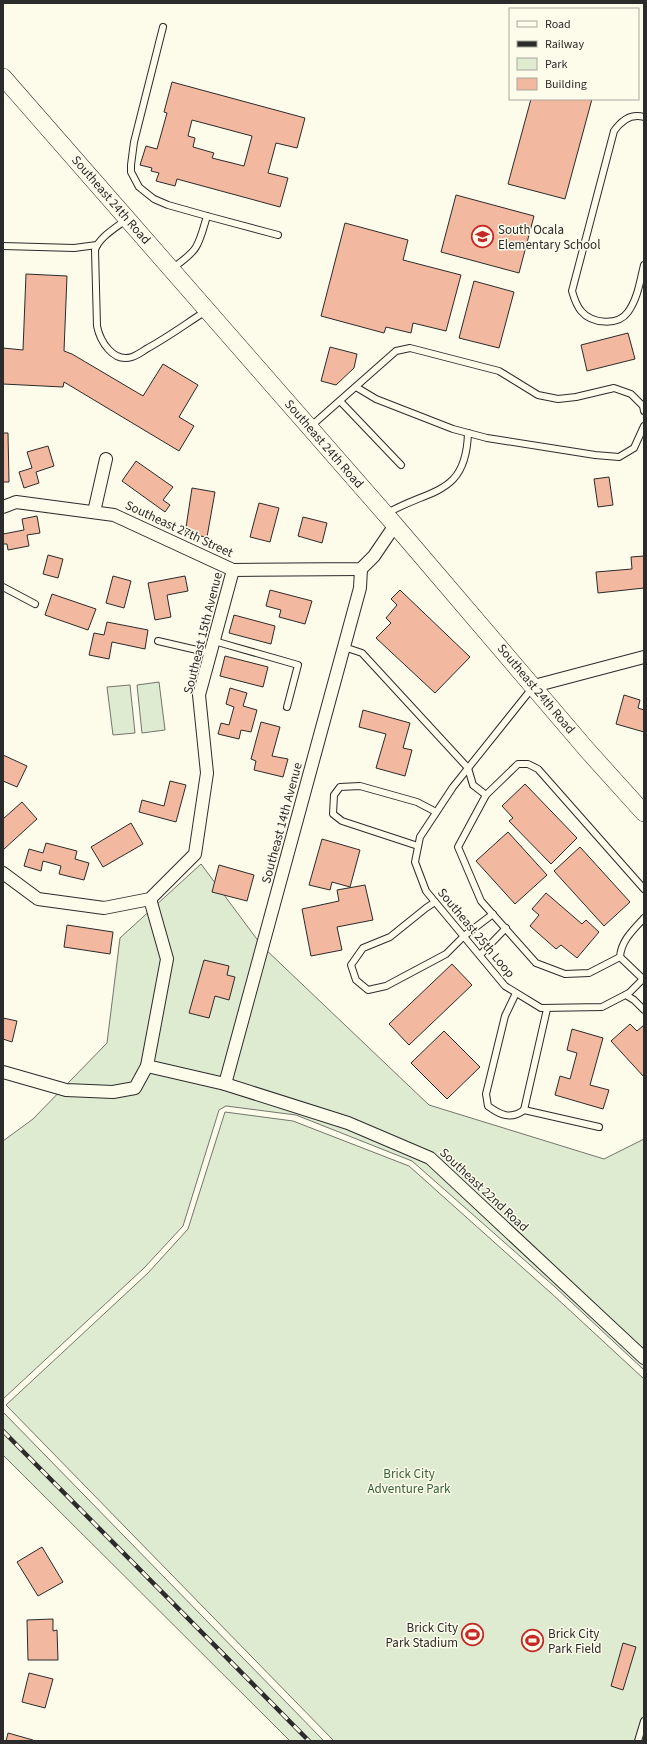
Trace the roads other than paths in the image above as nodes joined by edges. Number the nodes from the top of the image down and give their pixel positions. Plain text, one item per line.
1 (163, 27) dead end
2 (3, 77) edge
3 (644, 117) edge
4 (206, 216) junction
5 (127, 219) junction
6 (278, 235) dead end
7 (97, 245) junction
8 (3, 246) edge
9 (644, 265) edge
10 (172, 269) junction
11 (207, 310) junction
12 (356, 387) junction
13 (340, 401) junction
14 (644, 411) edge
15 (644, 426) edge
16 (310, 427) junction
17 (468, 433) junction
18 (106, 459) dead end
19 (402, 465) dead end
20 (3, 508) edge
21 (94, 512) junction
22 (390, 519) junction
23 (360, 568) junction
24 (233, 570) junction
25 (3, 587) edge
26 (35, 604) dead end
27 (158, 641) dead end
28 (214, 641) junction
29 (344, 647) junction
30 (210, 653) junction
31 (644, 657) edge
32 (534, 686) junction
33 (287, 707) dead end
34 (468, 768) junction
35 (486, 795) junction
36 (642, 807) edge
37 (436, 812) junction
38 (418, 846) junction
39 (3, 873) edge
40 (644, 889) edge
41 (150, 899) junction
42 (435, 902) junction
43 (493, 914) junction
44 (644, 918) edge
45 (506, 928) junction
46 (464, 936) junction
47 (480, 955) junction
48 (620, 958) junction
49 (643, 978) edge
50 (516, 993) junction
51 (626, 995) junction
52 (547, 1009) junction
53 (644, 1010) edge
54 (147, 1066) junction
55 (3, 1072) edge
56 (225, 1084) junction
57 (524, 1110) junction
58 (599, 1127) dead end
59 (644, 1358) edge
60 (644, 1721) edge
61 (638, 1741) edge

1 - 4 lane
2 - 5 street, Southeast 24th Road
3 - 9 lane
4 - 6 lane
4 - 10 lane
5 - 7 lane
5 - 10 street, Southeast 24th Road
7 - 8 lane
7 - 11 lane
10 - 11 street, Southeast 24th Road
11 - 16 street, Southeast 24th Road
12 - 13 lane
12 - 14 lane
12 - 17 lane
13 - 16 lane
13 - 19 lane
15 - 17 lane
16 - 22 street, Southeast 24th Road
17 - 22 lane
18 - 21 street
20 - 21 street, Southeast 27th Street
21 - 24 street, Southeast 27th Street
22 - 23 street
22 - 32 street, Southeast 24th Road
23 - 24 street, Southeast 27th Street
23 - 29 street, Southeast 14th Avenue
24 - 28 street, Southeast 15th Avenue
25 - 26 lane
27 - 30 lane
28 - 30 street, Southeast 15th Avenue
28 - 33 lane
29 - 34 lane
29 - 56 street, Southeast 14th Avenue
30 - 41 street, Southeast 15th Avenue
31 - 32 street
32 - 34 lane, Southeast 25th Loop
32 - 36 street, Southeast 24th Road
34 - 35 lane
34 - 37 lane, Southeast 25th Loop
35 - 40 lane
35 - 43 lane
37 - 38 lane, Southeast 25th Loop
37 - 38 lane
38 - 42 lane, Southeast 25th Loop
39 - 41 street
41 - 54 street
42 - 46 lane, Southeast 25th Loop
42 - 46 lane
43 - 45 lane
43 - 46 lane
44 - 48 lane
45 - 47 lane
45 - 48 lane
46 - 47 lane, Southeast 25th Loop
47 - 50 lane, Southeast 25th Loop
48 - 49 lane
49 - 51 lane, Southeast 25th Loop
50 - 52 lane, Southeast 25th Loop
50 - 57 lane
51 - 52 lane, Southeast 25th Loop
51 - 53 lane
52 - 57 lane
54 - 55 street
54 - 56 street
56 - 59 street, Southeast 22nd Road
57 - 58 lane
60 - 61 lane

